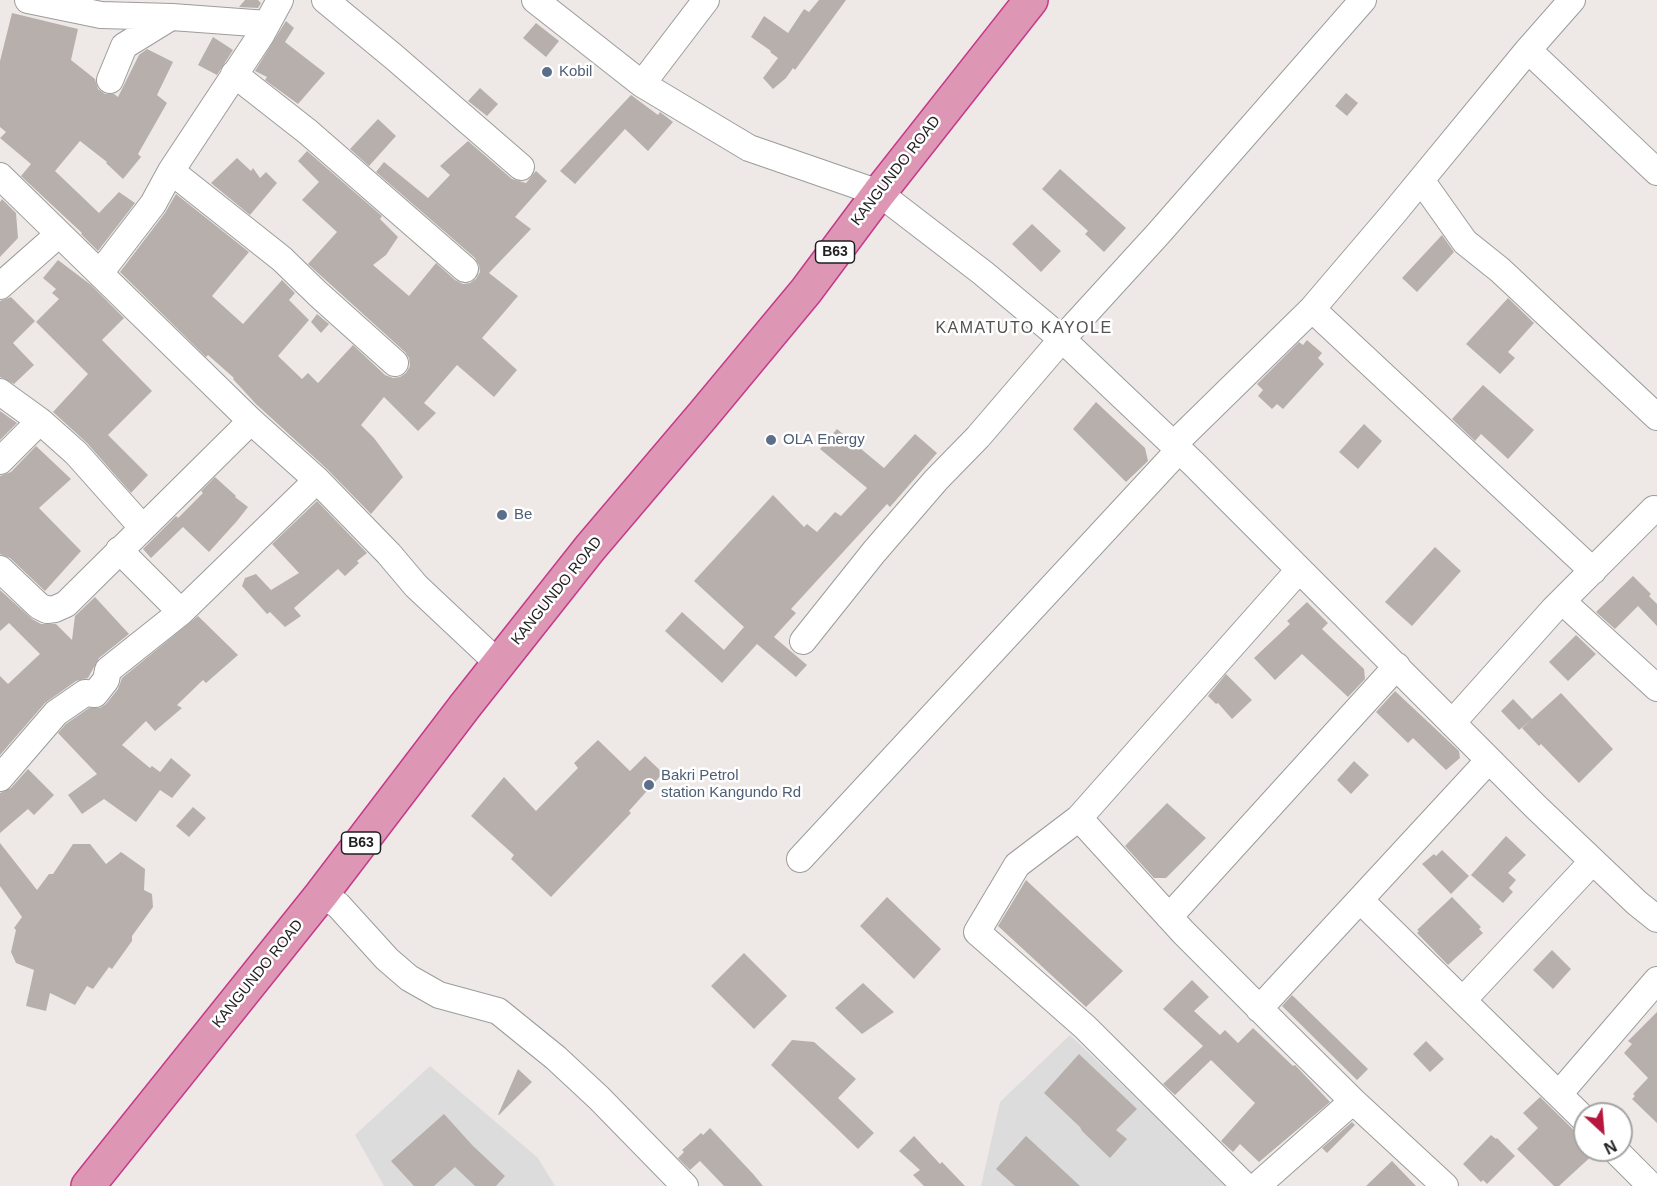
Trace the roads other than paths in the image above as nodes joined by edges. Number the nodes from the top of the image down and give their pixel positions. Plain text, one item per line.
1 (28, 0) edge
2 (280, 0) edge
3 (325, 0) edge
4 (535, 0) edge
5 (706, 0) edge
6 (1031, 0) edge
7 (1363, 0) edge
8 (1572, 0) edge
9 (172, 17) junction
10 (267, 24) junction
11 (1528, 50) junction
12 (234, 74) junction
13 (110, 80) dead end
14 (642, 84) junction
15 (520, 167) dead end
16 (171, 171) junction
17 (1657, 172) edge
18 (0, 176) edge
19 (1421, 180) junction
20 (879, 193) junction
21 (58, 234) junction
22 (465, 269) dead end
23 (100, 273) junction
24 (0, 285) edge
25 (1312, 309) junction
26 (1062, 339) junction
27 (395, 363) dead end
28 (0, 392) edge
29 (1657, 417) edge
30 (40, 421) junction
31 (251, 421) junction
32 (1176, 448) junction
33 (0, 461) edge
34 (317, 480) junction
35 (1656, 509) edge
36 (142, 527) junction
37 (120, 550) junction
38 (0, 569) edge
39 (1299, 570) junction
40 (1593, 571) junction
41 (1562, 601) junction
42 (181, 612) junction
43 (803, 641) dead end
44 (499, 664) junction
45 (1397, 666) junction
46 (1657, 688) edge
47 (1452, 723) junction
48 (1489, 760) junction
49 (0, 778) edge
50 (1079, 818) junction
51 (800, 859) dead end
52 (1593, 861) junction
53 (321, 895) junction
54 (1360, 900) junction
55 (1169, 917) junction
56 (1657, 919) edge
57 (1657, 980) edge
58 (1464, 999) junction
59 (1259, 1009) junction
60 (1559, 1094) junction
61 (1353, 1101) junction
62 (1573, 1108) edge
63 (1628, 1162) edge
64 (1657, 1179) edge
65 (88, 1186) edge
66 (685, 1186) edge
67 (1245, 1186) edge
68 (1257, 1186) edge
69 (1445, 1186) edge
70 (1651, 1186) edge

1 - 9 street
2 - 10 street
3 - 15 street
4 - 14 street
5 - 14 street
6 - 20 highway, KANGUNDO ROAD / B63
7 - 26 street
8 - 11 street
9 - 10 street
9 - 13 street
10 - 12 street
11 - 17 street
11 - 19 street
12 - 16 street
12 - 22 street
14 - 20 street
16 - 23 street
16 - 27 street
18 - 21 street
19 - 25 street
19 - 29 street
20 - 26 street
20 - 44 highway, KANGUNDO ROAD / B63
21 - 23 street
21 - 24 street
23 - 31 street
25 - 32 street
25 - 40 street
26 - 32 street
26 - 43 street
28 - 30 street
30 - 33 street
30 - 36 street
31 - 34 street
31 - 36 street
32 - 39 street
32 - 51 street
34 - 42 street
34 - 44 street
35 - 40 street
36 - 37 street
37 - 38 street
37 - 42 street
39 - 45 street
39 - 50 street
40 - 41 street
41 - 46 street
41 - 47 street
42 - 49 street
44 - 53 highway, KANGUNDO ROAD / B63
45 - 47 street
45 - 55 street
47 - 48 street
48 - 52 street
48 - 54 street
50 - 55 street
50 - 67 street
52 - 56 street
52 - 58 street
53 - 65 highway, KANGUNDO ROAD / B63
53 - 66 street
54 - 58 street
54 - 59 street
55 - 59 street
57 - 60 street
58 - 60 street
59 - 61 street
60 - 62 street
61 - 68 street
61 - 69 street
63 - 70 street
64 - 70 street

